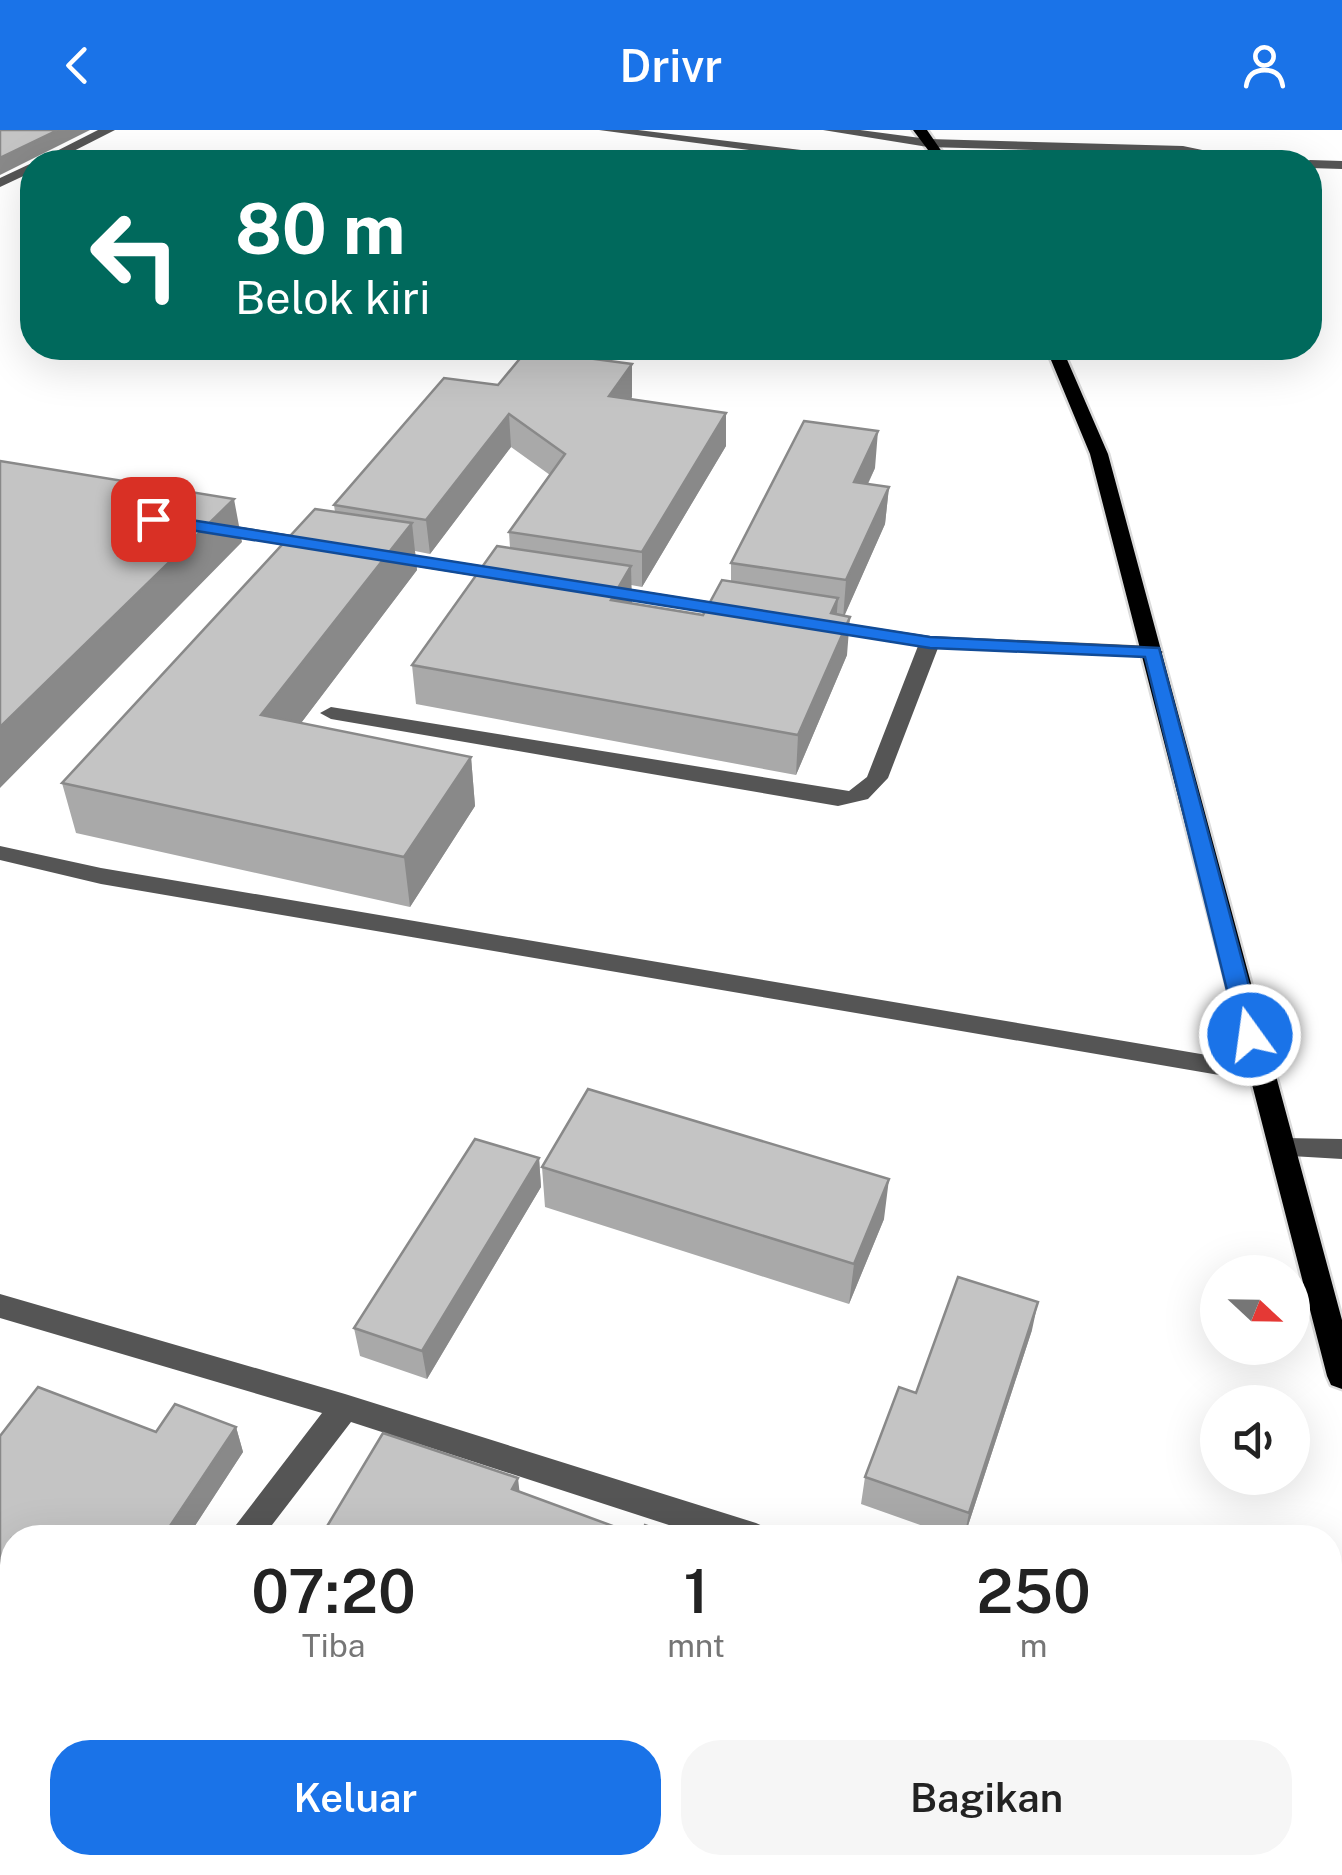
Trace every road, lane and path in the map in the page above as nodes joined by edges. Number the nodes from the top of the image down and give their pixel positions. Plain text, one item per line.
1 (108, 130) edge
2 (606, 130) edge
3 (830, 130) edge
4 (924, 136) edge
5 (67, 150) edge
6 (769, 150) edge
7 (1211, 150) edge
8 (1059, 360) edge
9 (195, 526) edge
10 (332, 548) edge
11 (371, 554) edge
12 (527, 578) edge
13 (586, 588) edge
14 (762, 616) edge
15 (800, 622) edge
16 (930, 642) junction
17 (1152, 652) junction
18 (331, 713) dead end
19 (0, 853) edge
20 (1260, 1073) junction
21 (1284, 1148) junction
22 (1342, 1150) edge
23 (0, 1306) edge
24 (1342, 1376) edge
25 (345, 1407) junction
26 (252, 1525) edge
27 (715, 1525) edge

1 - 5 street
2 - 6 street
3 - 4 street
4 - 7 street
8 - 17 main road
9 - 10 street
11 - 12 street
13 - 14 street
15 - 16 street
16 - 17 street
16 - 18 street
17 - 20 main road
19 - 20 street
20 - 21 main road
21 - 22 street
21 - 24 main road
23 - 25 street
25 - 26 street
25 - 27 street

